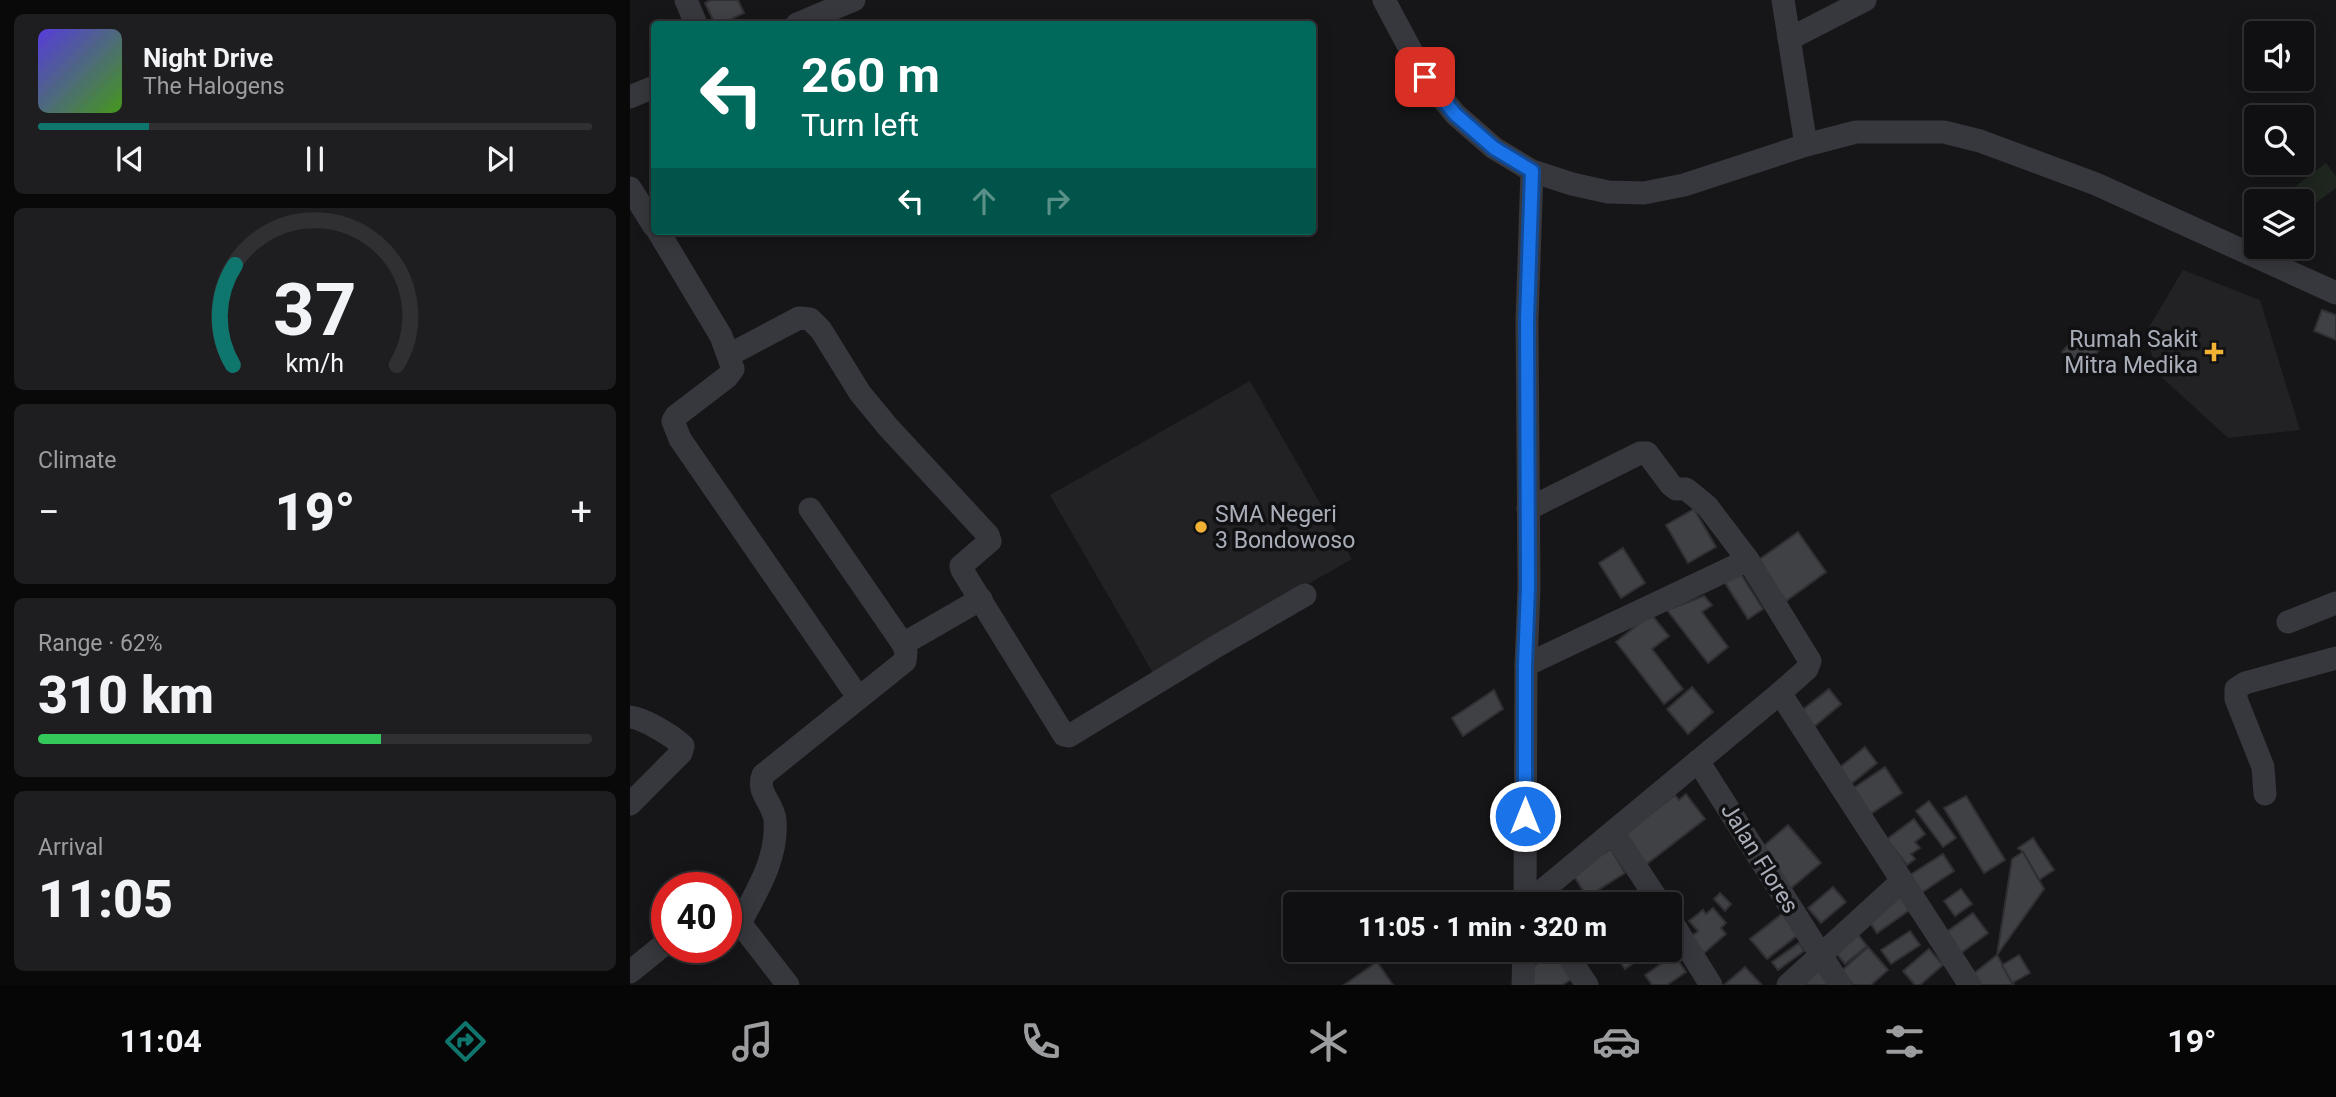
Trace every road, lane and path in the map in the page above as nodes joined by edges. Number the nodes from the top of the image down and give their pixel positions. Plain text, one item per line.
1 (686, 0) edge
2 (854, 0) edge
3 (1384, 0) edge
4 (1783, 0) edge
5 (1864, 0) edge
6 (695, 21) edge
7 (804, 21) edge
8 (1789, 38) junction
9 (651, 87) edge
10 (630, 97) edge
11 (1806, 145) junction
12 (1532, 171) junction
13 (630, 188) edge
14 (651, 221) edge
15 (659, 235) edge
16 (2336, 293) edge
17 (729, 355) junction
18 (810, 509) dead end
19 (1528, 509) junction
20 (1748, 560) junction
21 (1305, 595) dead end
22 (981, 599) junction
23 (2336, 603) edge
24 (2288, 622) dead end
25 (903, 644) junction
26 (2336, 658) edge
27 (1525, 665) junction
28 (1780, 693) junction
29 (858, 697) junction
30 (630, 717) edge
31 (1699, 761) junction
32 (2265, 794) dead end
33 (630, 804) edge
34 (1612, 832) junction
35 (1902, 881) junction
36 (1529, 892) edge
37 (1539, 892) edge
38 (1652, 892) edge
39 (742, 908) edge
40 (742, 931) edge
41 (1682, 938) edge
42 (651, 955) edge
43 (1820, 956) junction
44 (1524, 962) edge
45 (1572, 962) edge
46 (630, 972) edge
47 (788, 985) edge
48 (1523, 985) edge
49 (1587, 985) edge
50 (1711, 985) edge
51 (1787, 985) edge
52 (1840, 985) edge
53 (1970, 985) edge

1 - 6 street
2 - 7 street
3 - 12 street
4 - 8 street
5 - 8 street
8 - 11 street
9 - 10 street
11 - 12 street
11 - 16 street
12 - 19 street
13 - 14 street
15 - 17 street
17 - 22 street
17 - 29 street
18 - 25 street
19 - 20 street
19 - 27 street
20 - 27 street
20 - 28 street
21 - 22 street
22 - 25 street
23 - 24 street
25 - 29 street
26 - 32 street
27 - 36 street
28 - 31 street
28 - 35 street
29 - 39 street
30 - 33 street
31 - 34 street
31 - 43 street, Jalan Flores
34 - 37 street
34 - 38 street
35 - 43 street
35 - 53 street
40 - 47 street
41 - 50 street
42 - 46 street
43 - 51 street
43 - 52 street, Jalan Flores
44 - 48 street
45 - 49 street

